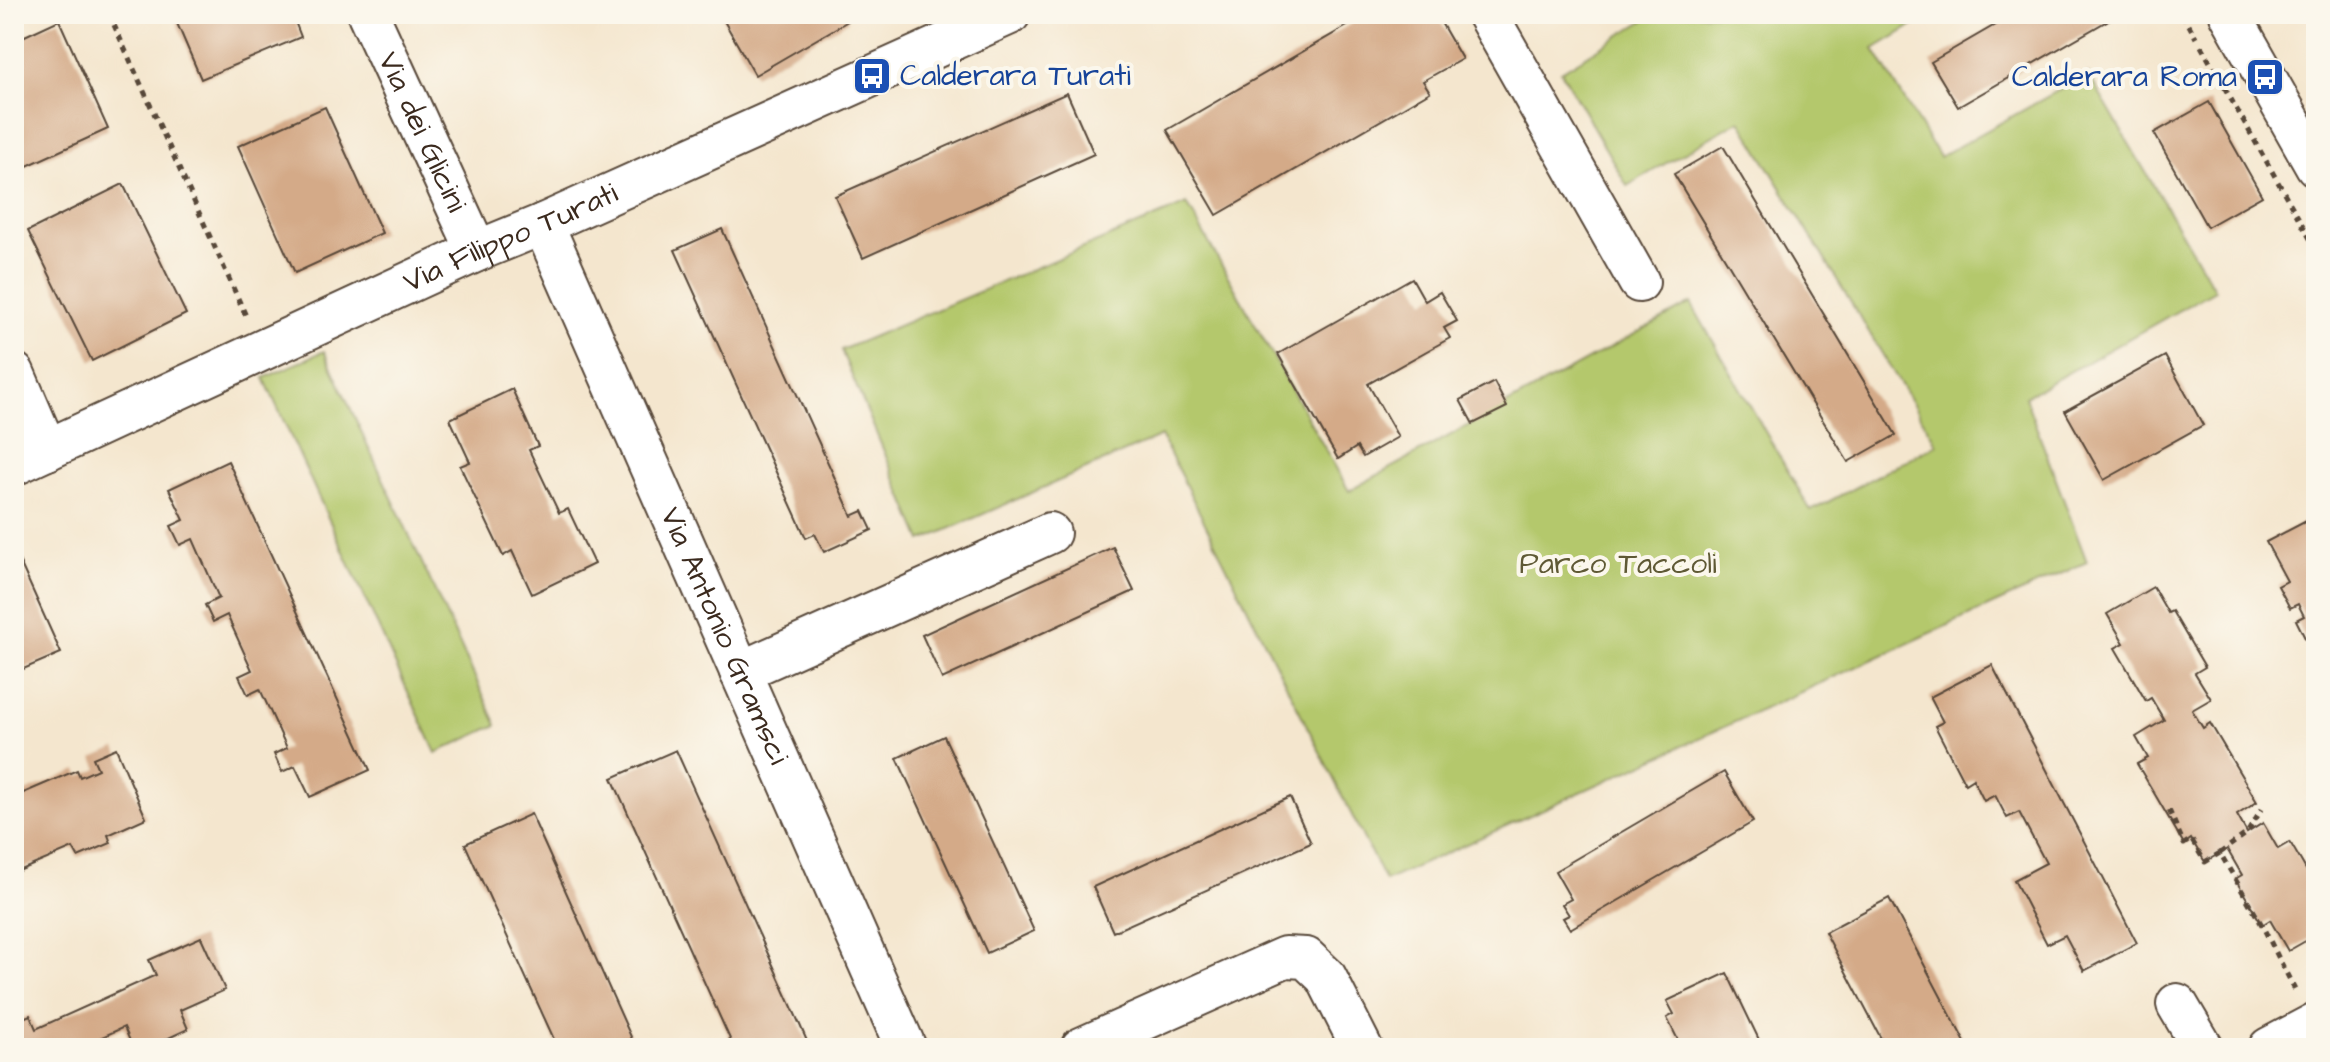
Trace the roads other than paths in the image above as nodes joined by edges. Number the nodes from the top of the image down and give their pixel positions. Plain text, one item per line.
1 (368, 14) edge
2 (1010, 14) edge
3 (1487, 14) edge
4 (2230, 14) edge
5 (2316, 166) edge
6 (543, 224) junction
7 (477, 251) junction
8 (1639, 282) dead end
9 (14, 373) edge
10 (30, 458) edge
11 (1050, 533) dead end
12 (740, 672) junction
13 (2177, 1004) dead end
14 (2308, 1011) edge
15 (906, 1048) edge
16 (1081, 1048) edge
17 (1362, 1048) edge
18 (2203, 1048) edge
19 (2269, 1048) edge

1 - 7 street, Via dei Glicini
2 - 6 street, Via Filippo Turati
3 - 8 street
4 - 5 street
6 - 7 street, Via Filippo Turati
6 - 12 street, Via Antonio Gramsci
7 - 10 street, Via Filippo Turati
9 - 10 street
11 - 12 street
12 - 15 street, Via Antonio Gramsci
13 - 18 street
14 - 19 street
16 - 17 street

